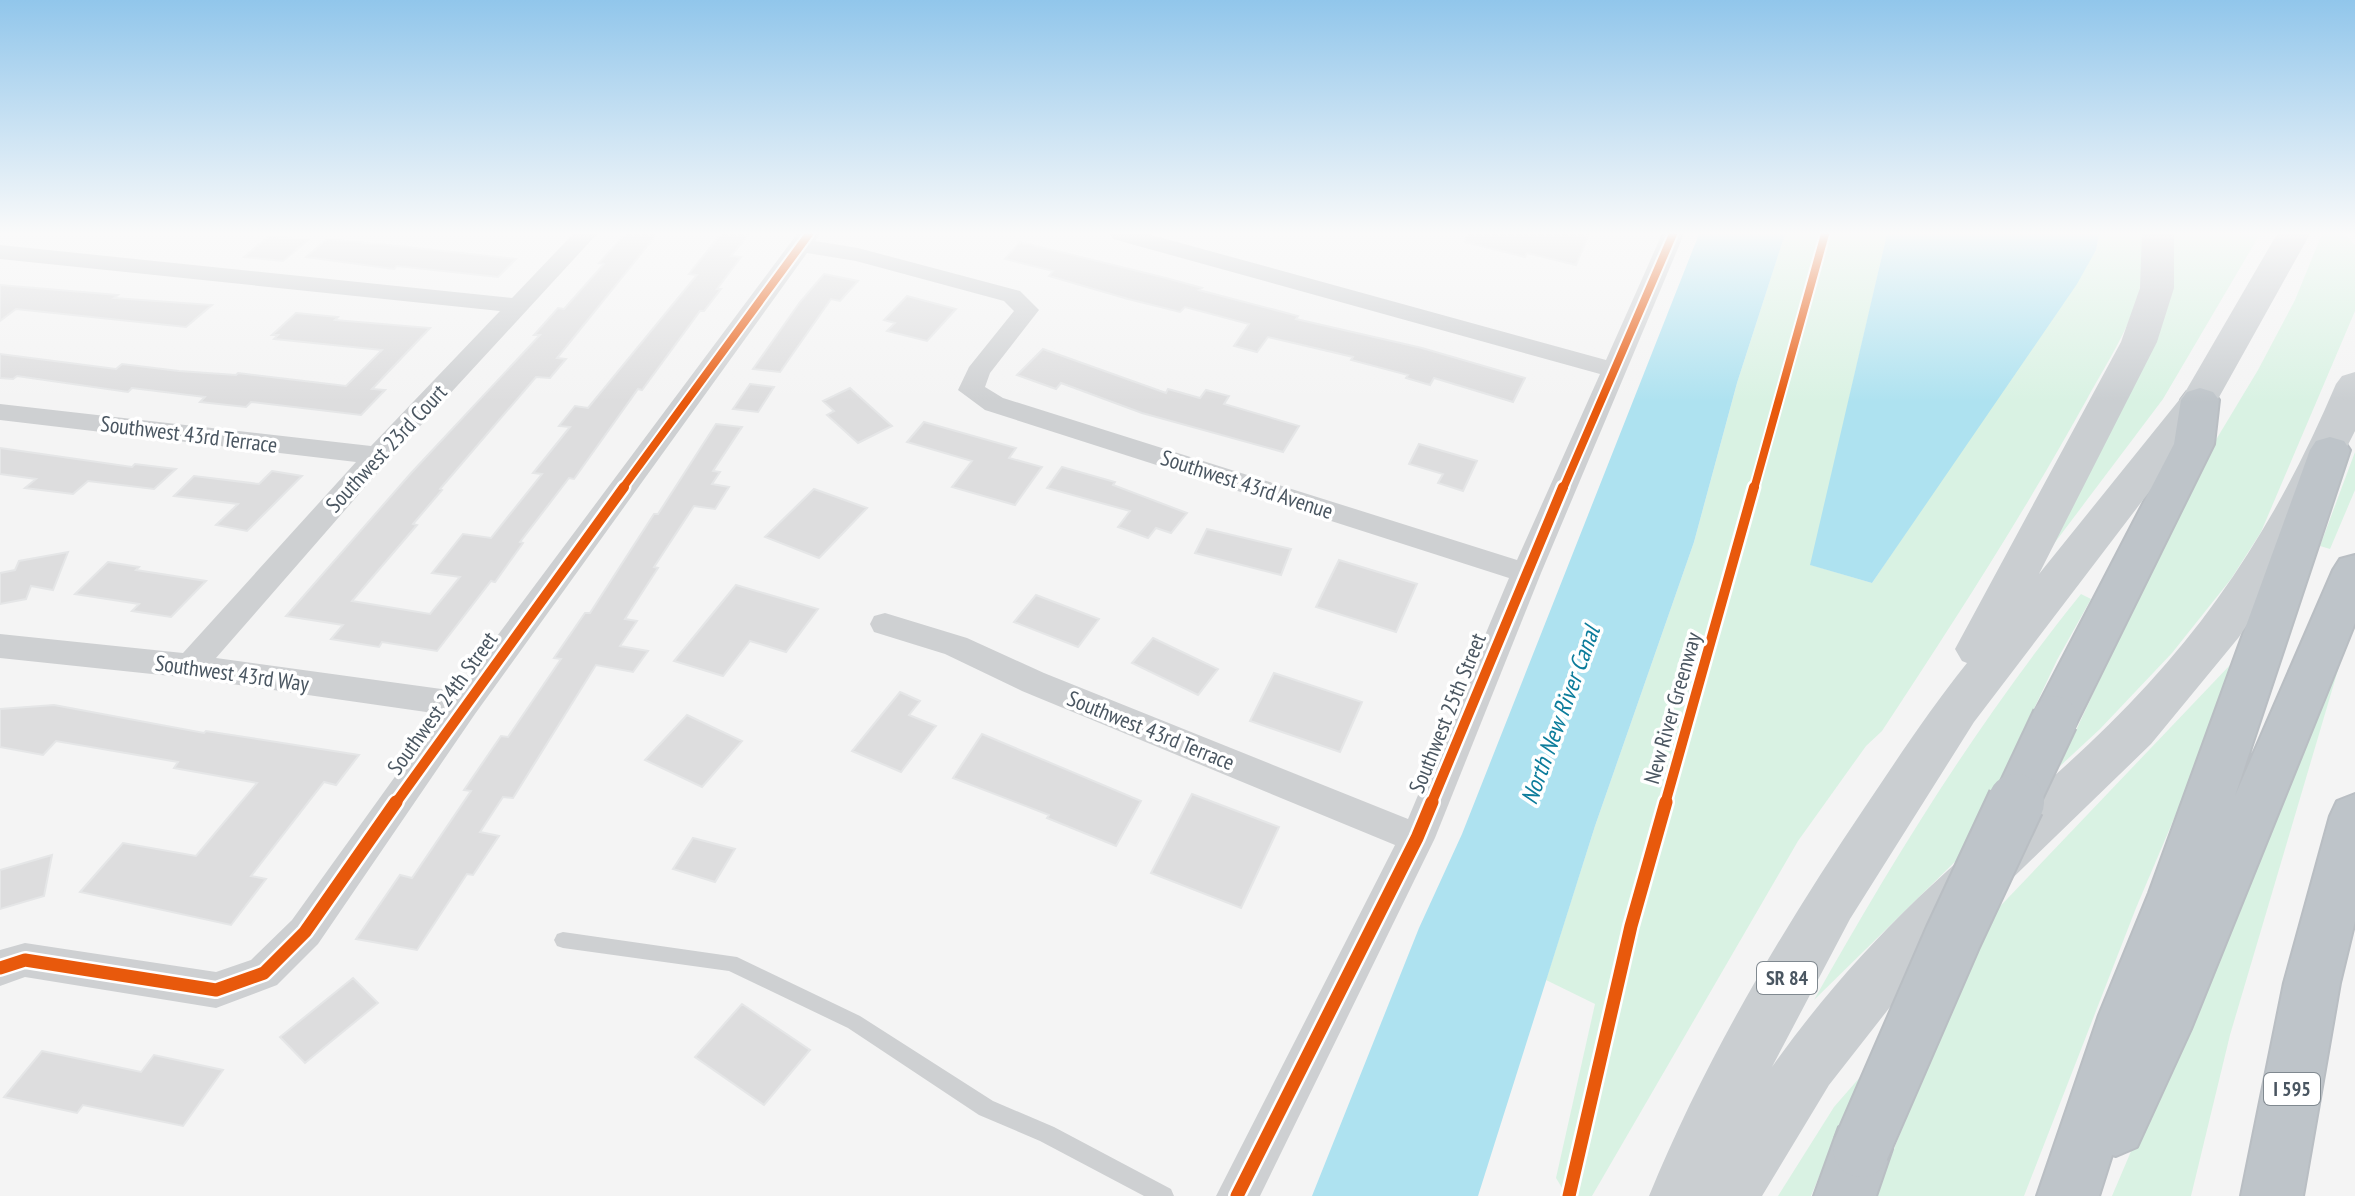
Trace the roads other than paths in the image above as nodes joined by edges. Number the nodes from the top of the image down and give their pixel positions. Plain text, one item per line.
1 (362, 290) edge
2 (533, 290) edge
3 (768, 290) edge
4 (989, 290) edge
5 (1323, 290) edge
6 (1648, 290) edge
7 (2156, 290) edge
8 (2262, 290) edge
9 (517, 306) junction
10 (1613, 370) junction
11 (2355, 384) edge
12 (2200, 400) junction
13 (0, 412) edge
14 (2330, 450) junction
15 (377, 456) junction
16 (2355, 570) edge
17 (1526, 573) junction
18 (885, 624) dead end
19 (0, 646) edge
20 (190, 666) junction
21 (464, 705) junction
22 (1915, 771) junction
23 (2355, 816) edge
24 (1417, 838) junction
25 (563, 940) dead end
26 (0, 968) edge
27 (1853, 1172) edge
28 (1164, 1196) edge
29 (1237, 1196) edge
30 (1680, 1196) edge
31 (1728, 1196) edge
32 (2068, 1196) edge
33 (2083, 1196) edge
34 (2272, 1196) edge

1 - 9 street
2 - 9 street, Southwest 23rd Court
3 - 21 street, Southwest 24th Street
4 - 17 street, Southwest 43rd Avenue
5 - 10 street
6 - 10 street, Southwest 25th Street
7 - 22 main road
8 - 12 main road, SR 84
9 - 15 street, Southwest 23rd Court
10 - 17 street, Southwest 25th Street
11 - 14 main road
12 - 22 main road, SR 84
12 - 27 highway, bridge
13 - 15 street, Southwest 43rd Terrace
14 - 31 main road
14 - 32 highway
15 - 20 street, Southwest 23rd Court
16 - 33 highway
17 - 24 street, Southwest 25th Street
18 - 24 street, Southwest 43rd Terrace
19 - 20 street, Southwest 43rd Way
20 - 21 street, Southwest 43rd Way
21 - 26 street, Southwest 24th Street
22 - 30 main road, SR 84
23 - 34 highway, I 595
24 - 29 street, Southwest 25th Street
25 - 28 lane

